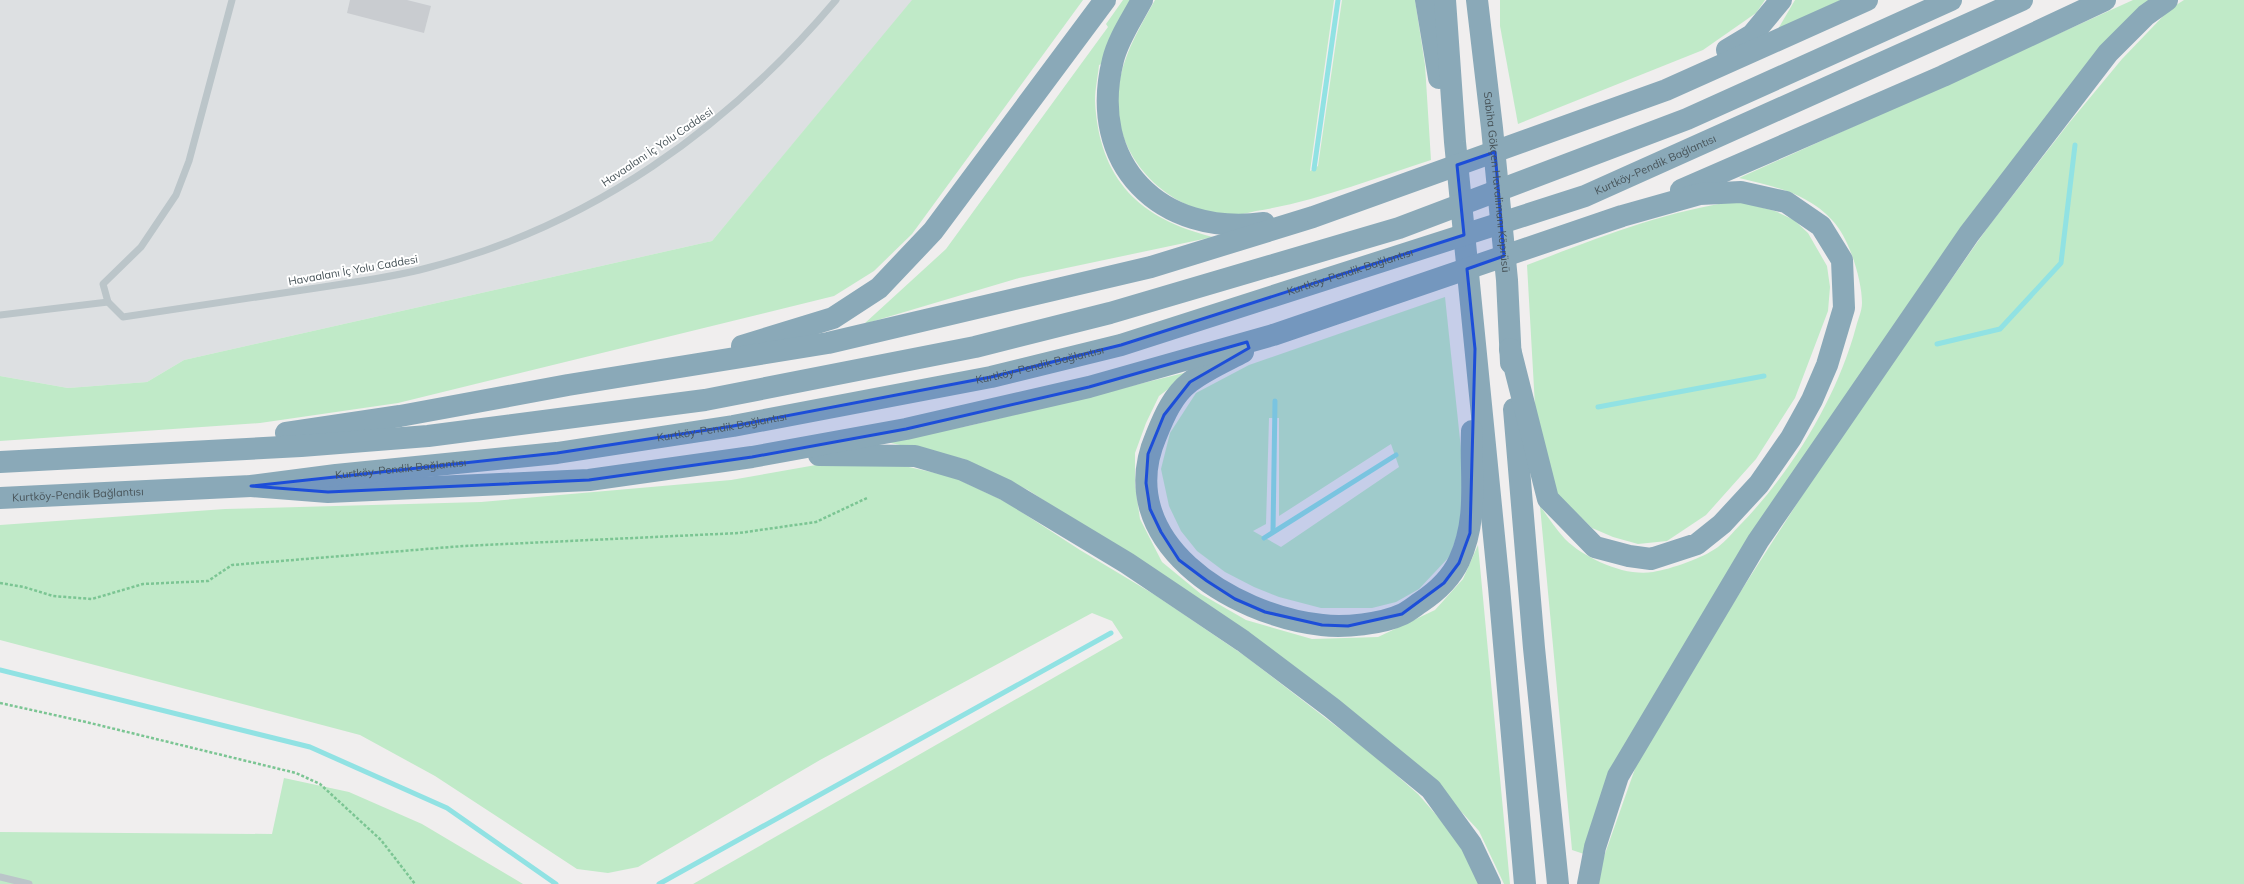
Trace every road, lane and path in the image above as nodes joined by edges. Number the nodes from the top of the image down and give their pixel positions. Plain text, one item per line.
1 (232, 0) edge
2 (836, 0) edge
3 (1105, 0) edge
4 (1142, 0) edge
5 (1426, 0) edge
6 (1445, 0) edge
7 (1781, 0) edge
8 (1867, 0) edge
9 (1951, 0) edge
10 (2022, 0) edge
11 (2105, 0) edge
12 (2167, 0) edge
13 (1478, 5) edge
14 (1666, 90) junction
15 (1455, 142) junction
16 (1622, 216) junction
17 (1313, 217) junction
18 (108, 302) junction
19 (0, 315) edge
20 (1274, 335) junction
21 (1475, 350) junction
22 (1510, 350) junction
23 (664, 370) junction
24 (122, 455) junction
25 (752, 457) junction
26 (0, 462) edge
27 (251, 486) junction
28 (0, 498) edge
29 (867, 498) dead end
30 (0, 583) edge
31 (0, 703) edge
32 (0, 877) edge
33 (29, 884) edge
34 (415, 884) edge
35 (1490, 884) edge
36 (1525, 884) edge
37 (1558, 884) edge
38 (1588, 884) edge

1 - 18 lane
2 - 18 lane, Havaalanı İç Yolu Caddesi
3 - 23 highway
4 - 17 highway
5 - 15 highway
6 - 15 highway
7 - 14 highway
8 - 14 highway
9 - 24 highway
10 - 27 highway, Kurtköy-Pendik Bağlantısı
11 - 16 highway
12 - 38 highway
13 - 22 highway, Sabiha Gökçen Havalimanı Köprüsü
14 - 17 highway
15 - 21 highway
16 - 20 highway
16 - 22 highway
17 - 23 highway
18 - 19 lane
20 - 21 highway
20 - 25 highway
21 - 36 highway
22 - 37 highway
23 - 24 highway
24 - 26 highway
25 - 27 highway
25 - 35 highway
27 - 28 highway, Kurtköy-Pendik Bağlantısı
29 - 30 path
31 - 34 path
32 - 33 lane

